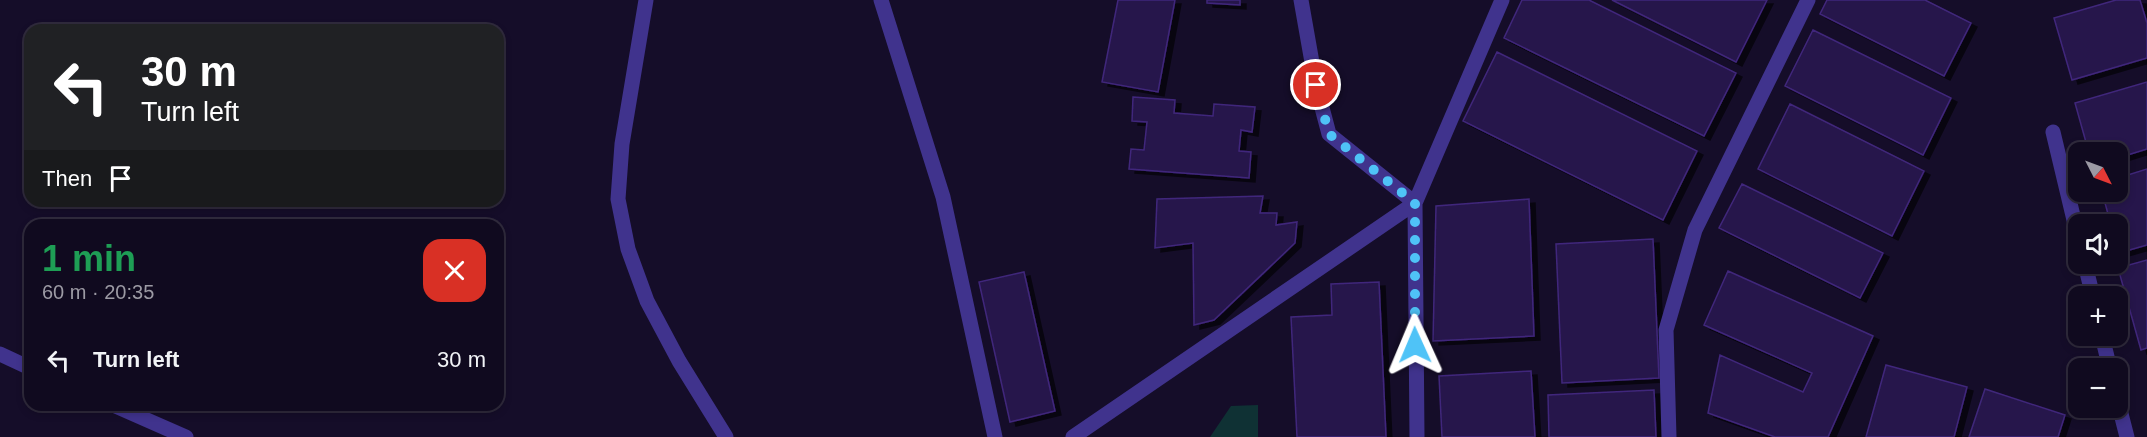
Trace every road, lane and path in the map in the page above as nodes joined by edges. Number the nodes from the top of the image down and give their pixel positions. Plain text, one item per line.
1 (646, 0) edge
2 (881, 0) edge
3 (1301, 0) edge
4 (1502, 0) edge
5 (1808, 0) edge
6 (2052, 132) dead end
7 (1415, 203) junction
8 (2072, 214) edge
9 (0, 354) edge
10 (24, 365) edge
11 (127, 411) edge
12 (2122, 418) edge
13 (186, 437) edge
14 (726, 437) edge
15 (995, 437) edge
16 (1073, 437) edge
17 (1417, 437) edge
18 (1669, 437) edge
19 (2127, 437) edge

1 - 14 street
2 - 15 street
3 - 7 street
4 - 7 street
5 - 18 street
6 - 8 street
7 - 16 street
7 - 17 street
9 - 10 street
11 - 13 street
12 - 19 street

